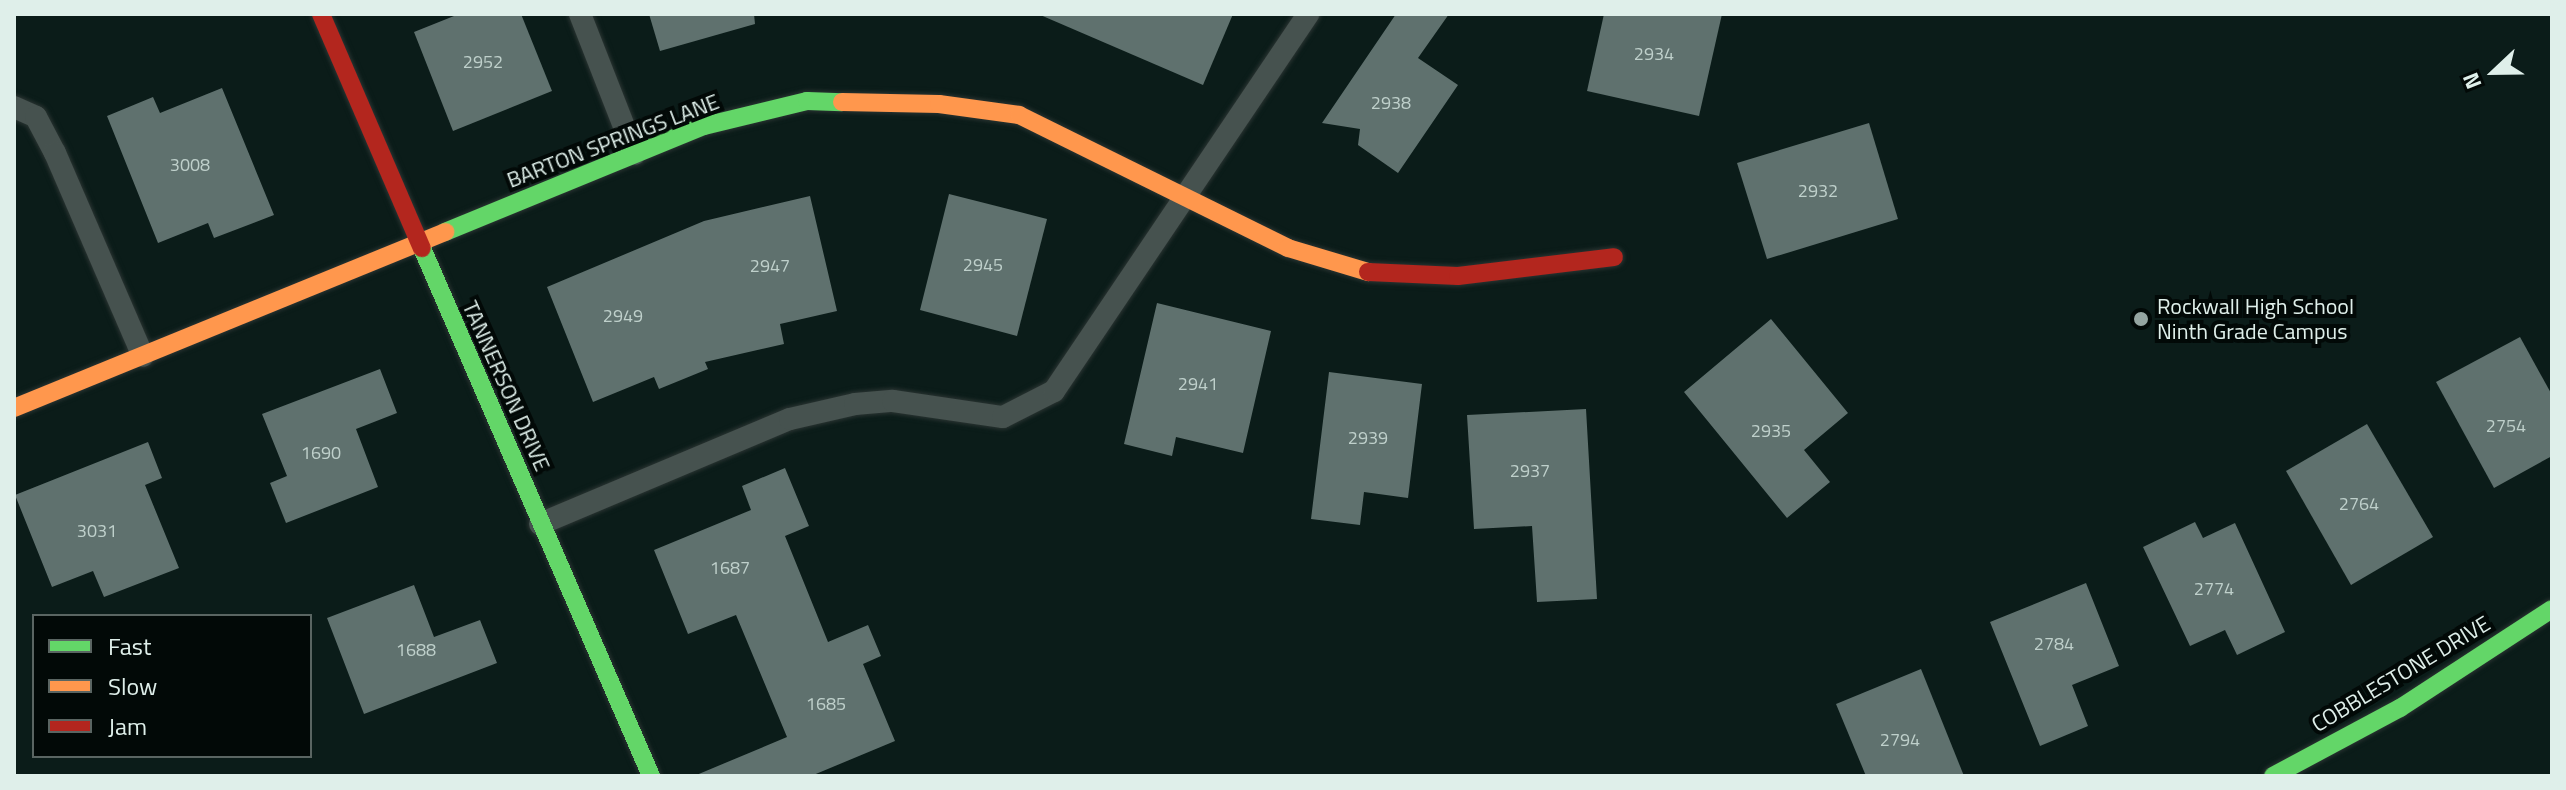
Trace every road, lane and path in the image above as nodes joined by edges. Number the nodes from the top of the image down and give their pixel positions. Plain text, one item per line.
1 (321, 14) edge
2 (580, 14) edge
3 (1308, 14) edge
4 (14, 107) edge
5 (635, 154) junction
6 (1187, 199) junction
7 (418, 245) junction
8 (1614, 257) dead end
9 (143, 356) junction
10 (14, 408) edge
11 (540, 524) junction
12 (2552, 609) edge
13 (651, 776) edge
14 (2273, 776) edge

1 - 7 street, TANNERSON DRIVE
2 - 5 lane
3 - 6 lane
4 - 9 lane
5 - 6 street, BARTON SPRINGS LANE
5 - 7 street, BARTON SPRINGS LANE
6 - 8 street, BARTON SPRINGS LANE
6 - 11 lane
7 - 9 street, BARTON SPRINGS LANE
7 - 11 street, TANNERSON DRIVE
9 - 10 street, BARTON SPRINGS LANE
11 - 13 street, TANNERSON DRIVE
12 - 14 street, COBBLESTONE DRIVE

